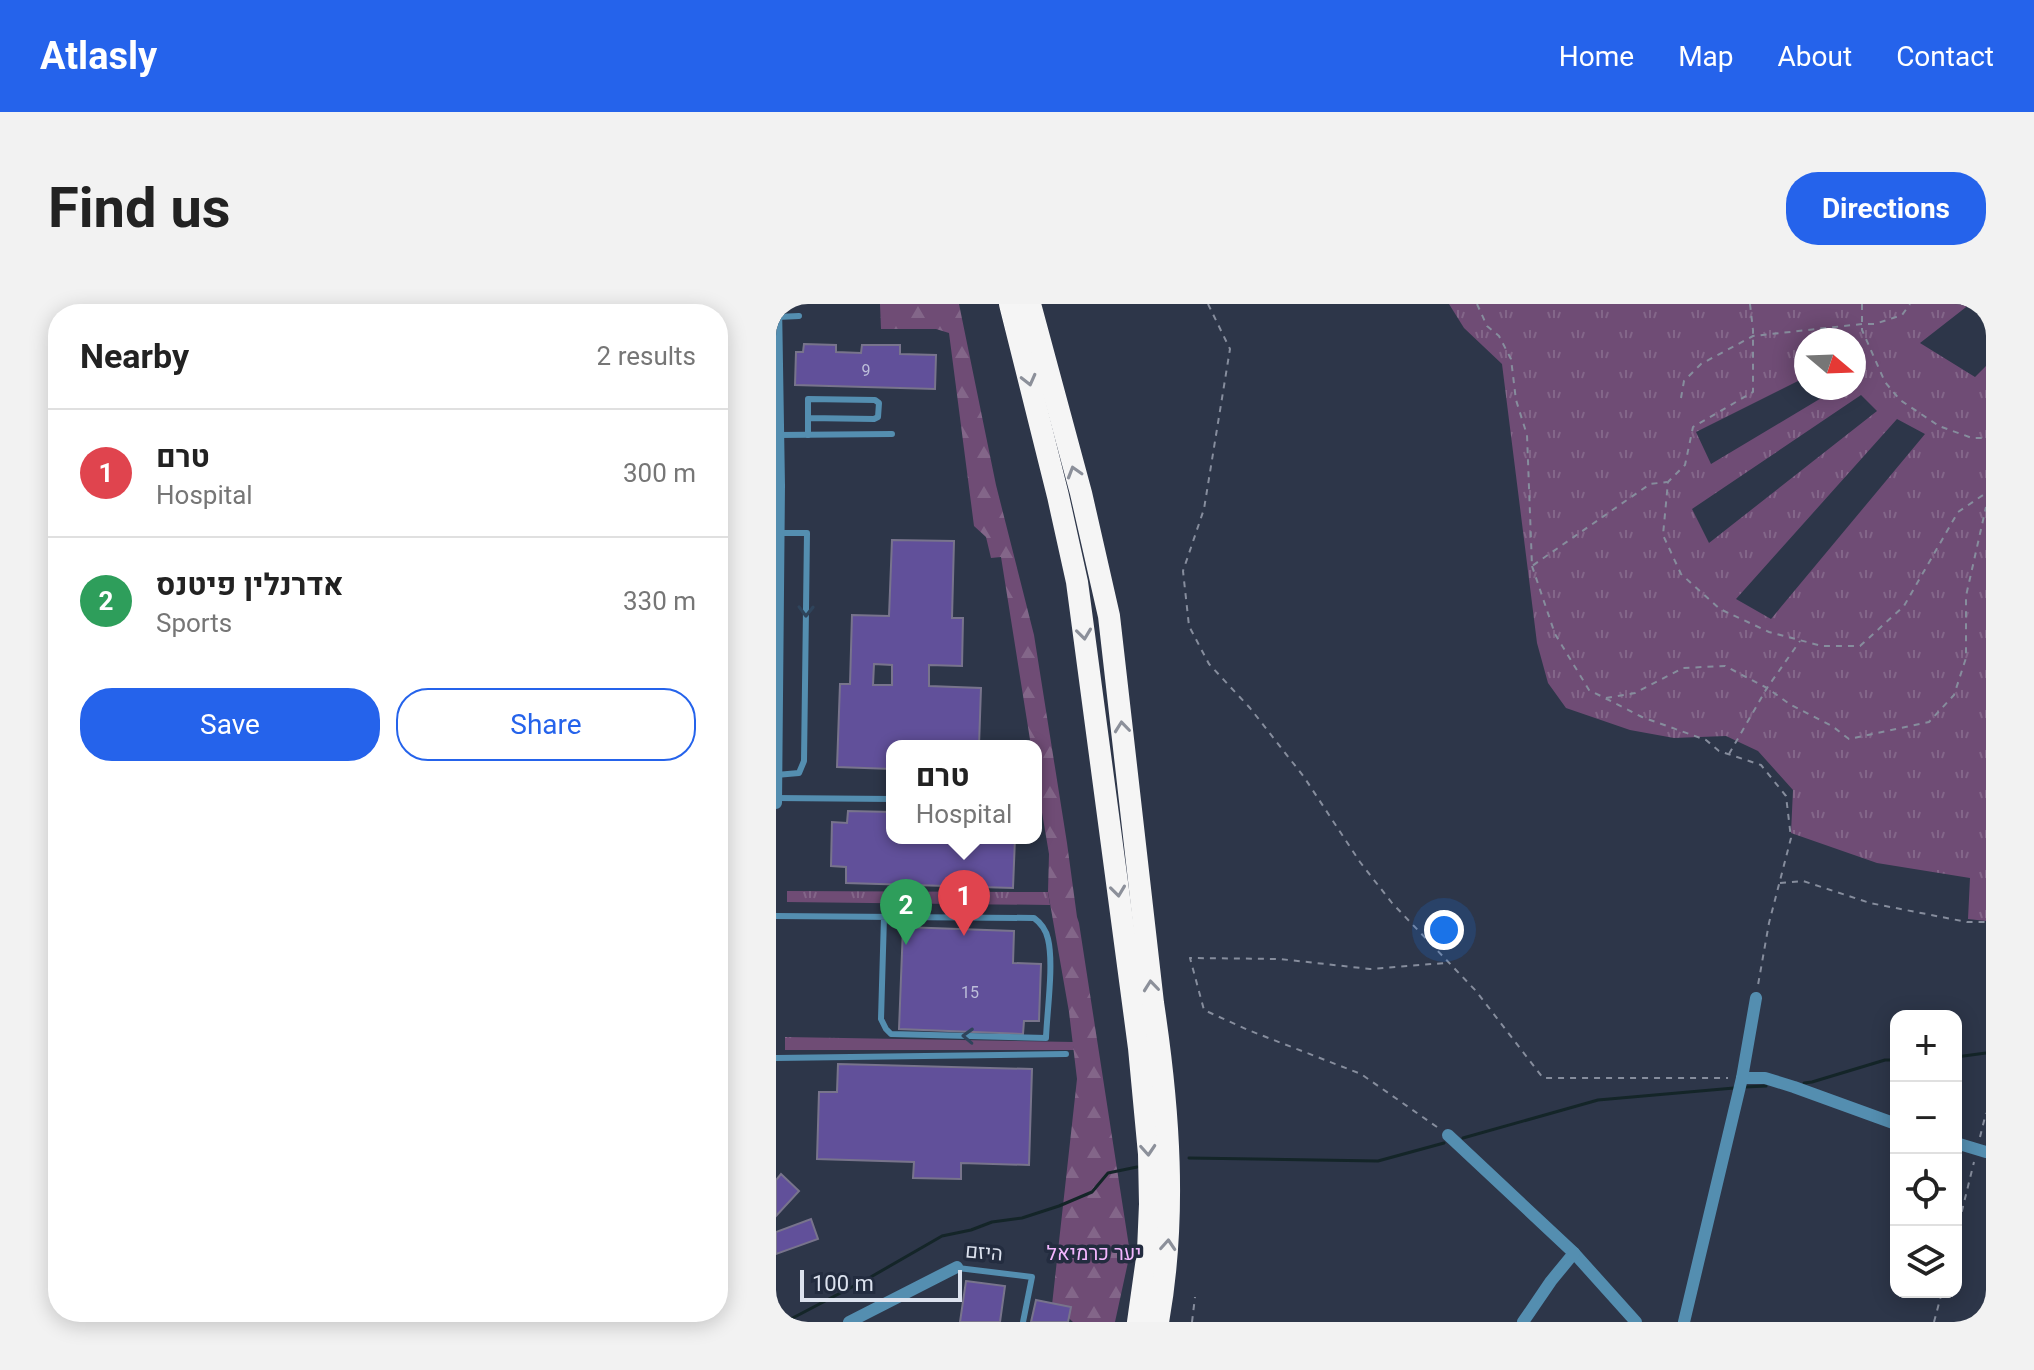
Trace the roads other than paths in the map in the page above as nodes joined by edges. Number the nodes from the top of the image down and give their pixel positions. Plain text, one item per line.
1 (776, 304) edge
2 (1010, 304) edge
3 (1030, 304) edge
4 (799, 316) dead end
5 (776, 317) edge
6 (808, 418) junction
7 (892, 434) dead end
8 (779, 435) junction
9 (808, 435) junction
10 (779, 533) junction
11 (776, 775) edge
12 (886, 799) edge
13 (776, 800) edge
14 (776, 916) edge
15 (884, 917) junction
16 (1756, 998) road end
17 (1066, 1054) dead end
18 (776, 1058) edge
19 (1741, 1080) junction
20 (1890, 1122) edge
21 (1448, 1135) road end
22 (1962, 1145) edge
23 (1982, 1151) edge
24 (1574, 1253) junction
25 (957, 1267) joint
26 (849, 1322) edge
27 (1023, 1322) edge
28 (1138, 1322) edge
29 (1158, 1322) edge
30 (1523, 1322) edge
31 (1636, 1322) edge
32 (1684, 1322) edge

1 - 5 street
2 -> 28 highway
29 -> 3 highway
4 - 5 lane
5 - 8 street
6 - 6 lane
6 - 9 lane
7 - 9 lane
8 - 9 lane
8 - 10 street
10 - 11 street
10 -> 11 lane
11 - 13 street
12 - 13 lane
14 - 15 lane
15 -> 15 lane
16 - 19 street
17 - 18 lane
19 - 20 street
19 - 32 street
21 - 24 street
22 - 23 street
24 - 30 street
24 - 31 street
25 - 26 street, היזם
25 - 27 lane, היזם

